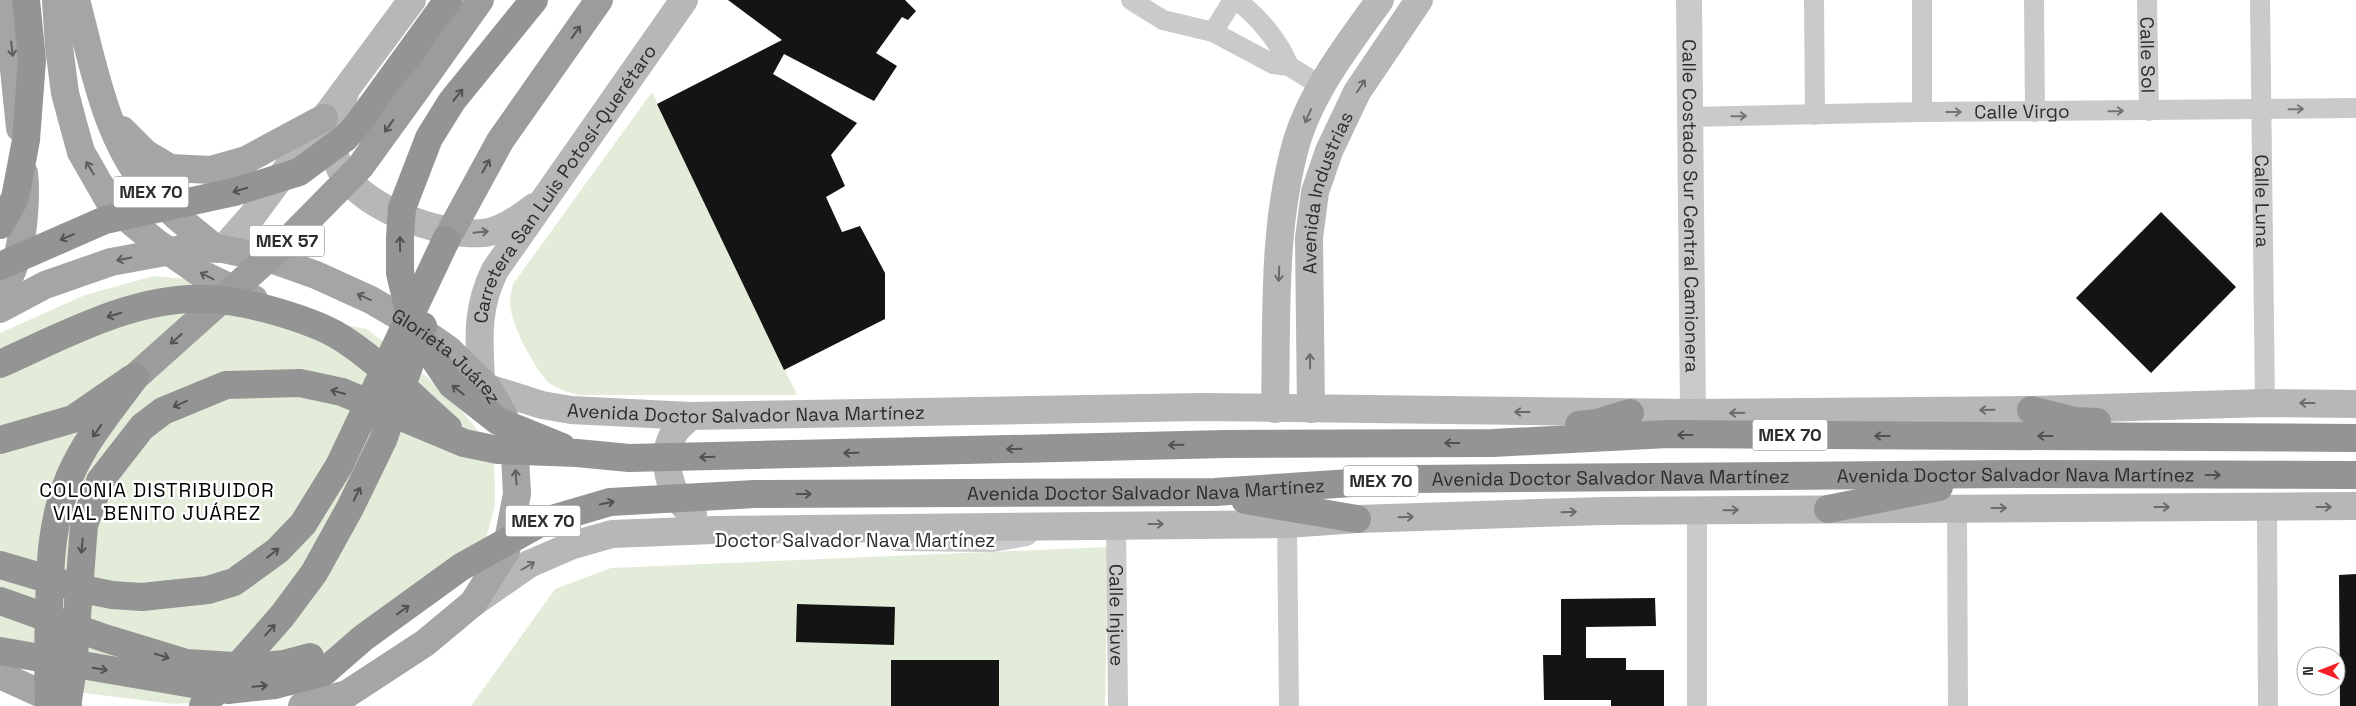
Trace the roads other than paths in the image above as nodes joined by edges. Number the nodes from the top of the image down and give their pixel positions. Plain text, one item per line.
1 (7, 0) edge
2 (26, 0) edge
3 (56, 0) edge
4 (76, 0) edge
5 (89, 0) edge
6 (412, 0) edge
7 (448, 0) edge
8 (480, 0) edge
9 (534, 0) edge
10 (598, 0) edge
11 (684, 0) edge
12 (1131, 0) edge
13 (1234, 0) edge
14 (1380, 0) edge
15 (1419, 0) edge
16 (1689, 0) edge
17 (1814, 0) edge
18 (1922, 0) edge
19 (2034, 0) edge
20 (2147, 0) edge
21 (2260, 0) edge
22 (1213, 32) junction
23 (93, 61) junction
24 (1289, 66) junction
25 (1321, 86) junction
26 (345, 92) junction
27 (2356, 108) edge
28 (2262, 109) junction
29 (2148, 111) junction
30 (1922, 112) junction
31 (2035, 112) junction
32 (1815, 115) junction
33 (110, 118) junction
34 (324, 118) junction
35 (1690, 118) junction
36 (546, 198) junction
37 (0, 225) edge
38 (446, 240) junction
39 (219, 248) junction
40 (0, 266) edge
41 (0, 294) edge
42 (0, 309) edge
43 (282, 313) junction
44 (0, 364) edge
45 (135, 377) junction
46 (485, 384) junction
47 (2266, 403) junction
48 (2356, 404) edge
49 (1275, 409) junction
50 (1311, 409) junction
51 (2031, 410) junction
52 (1630, 413) junction
53 (1693, 414) junction
54 (690, 416) junction
55 (2356, 431) edge
56 (2356, 438) edge
57 (0, 440) edge
58 (464, 442) junction
59 (1493, 443) junction
60 (577, 453) junction
61 (2007, 474) junction
62 (2356, 475) edge
63 (1215, 492) junction
64 (2356, 506) edge
65 (2267, 507) junction
66 (1828, 508) junction
67 (1957, 508) junction
68 (1697, 510) junction
69 (1357, 519) junction
70 (1287, 524) junction
71 (1106, 525) junction
72 (714, 535) junction
73 (0, 565) edge
74 (0, 601) edge
75 (473, 603) junction
76 (363, 638) junction
77 (0, 651) edge
78 (0, 675) edge
79 (338, 700) edge
80 (50, 706) edge
81 (68, 706) edge
82 (203, 706) edge
83 (302, 706) edge
84 (1118, 706) edge
85 (1289, 706) edge
86 (1697, 706) edge
87 (1958, 706) edge
88 (2268, 706) edge

1 -> 41 main road
2 - 37 highway, bridge
43 -> 3 main road, bridge
4 - 23 main road, MEX 70
5 - 23 street
6 - 26 main road
7 -> 40 highway, bridge
8 -> 45 highway, MEX 57, bridge
60 -> 9 highway, bridge
38 -> 10 highway, bridge
11 - 36 main road, Carretera San Luis Potosí-Querétaro
12 - 22 street
13 - 22 street
13 - 24 street
14 - 25 main road, Avenida Industrias
50 -> 15 main road, Avenida Industrias
16 - 35 street, Calle Costado Sur Central Camionera
17 - 32 street
18 - 30 street
19 - 31 street
20 - 29 street, Calle Sol
21 - 28 street, Calle Luna
22 - 24 street
23 - 33 main road, MEX 70
24 - 25 street
25 -> 49 main road, Avenida Industrias
26 - 34 main road
26 -> 36 main road
28 -> 27 street, Calle Virgo
28 - 29 street, Calle Virgo
28 - 47 street, Calle Luna
31 -> 29 street, Calle Virgo
30 -> 31 street, Calle Virgo
30 - 32 street, Calle Virgo
35 -> 32 street, Calle Virgo
33 - 34 main road
33 - 39 main road, MEX 70
34 - 39 main road
35 - 53 street, Calle Costado Sur Central Camionera
36 - 46 main road, Carretera San Luis Potosí-Querétaro
73 -> 38 highway, bridge
82 -> 38 highway, bridge
39 -> 42 main road, Glorieta Juárez
46 -> 39 main road, Glorieta Juárez
43 -> 44 highway, bridge
43 - 58 highway, bridge
45 - 57 highway
45 -> 80 highway, bridge
46 - 54 main road, Avenida Doctor Salvador Nava Martínez
75 -> 46 main road, Glorieta Juárez
48 -> 47 main road, Avenida Doctor Salvador Nava Martínez
47 - 51 main road, Avenida Doctor Salvador Nava Martínez
49 - 50 main road, Avenida Doctor Salvador Nava Martínez
49 - 54 main road, Avenida Doctor Salvador Nava Martínez
52 -> 50 main road, Avenida Doctor Salvador Nava Martínez
51 -> 53 main road, Avenida Doctor Salvador Nava Martínez
51 - 55 highway
52 - 53 main road, Avenida Doctor Salvador Nava Martínez
52 - 59 highway
54 - 72 main road
56 -> 59 highway, Avenida Doctor Salvador Nava Martínez / MEX 70
58 - 60 highway, Avenida Doctor Salvador Nava Martínez / MEX 70, bridge
58 -> 81 highway, Avenida Doctor Salvador Nava Martínez, bridge
59 -> 60 highway, Avenida Doctor Salvador Nava Martínez / MEX 70, bridge
61 -> 62 highway, Avenida Doctor Salvador Nava Martínez / MEX 70
61 - 63 highway, Avenida Doctor Salvador Nava Martínez / MEX 70
61 - 66 highway
63 - 69 highway
76 -> 63 highway, Avenida Doctor Salvador Nava Martínez / MEX 70, bridge
65 -> 64 main road, Avenida Doctor Salvador Nava Martínez
67 -> 65 main road, Avenida Doctor Salvador Nava Martínez
65 - 88 street
66 - 67 main road, Avenida Doctor Salvador Nava Martínez
68 -> 66 main road, Avenida Doctor Salvador Nava Martínez
67 - 87 street
69 -> 68 main road, Avenida Doctor Salvador Nava Martínez
68 - 86 street
69 - 70 main road, Avenida Doctor Salvador Nava Martínez
71 -> 70 main road, Avenida Doctor Salvador Nava Martínez
70 - 85 street
71 - 72 main road, Avenida Doctor Salvador Nava Martínez
71 - 84 street, Calle Injuve
75 -> 72 main road, Avenida Doctor Salvador Nava Martínez
74 -> 76 highway, bridge
75 - 79 main road, Glorieta Juárez
77 -> 76 highway, bridge
78 - 81 main road
79 - 83 main road, Glorieta Juárez

